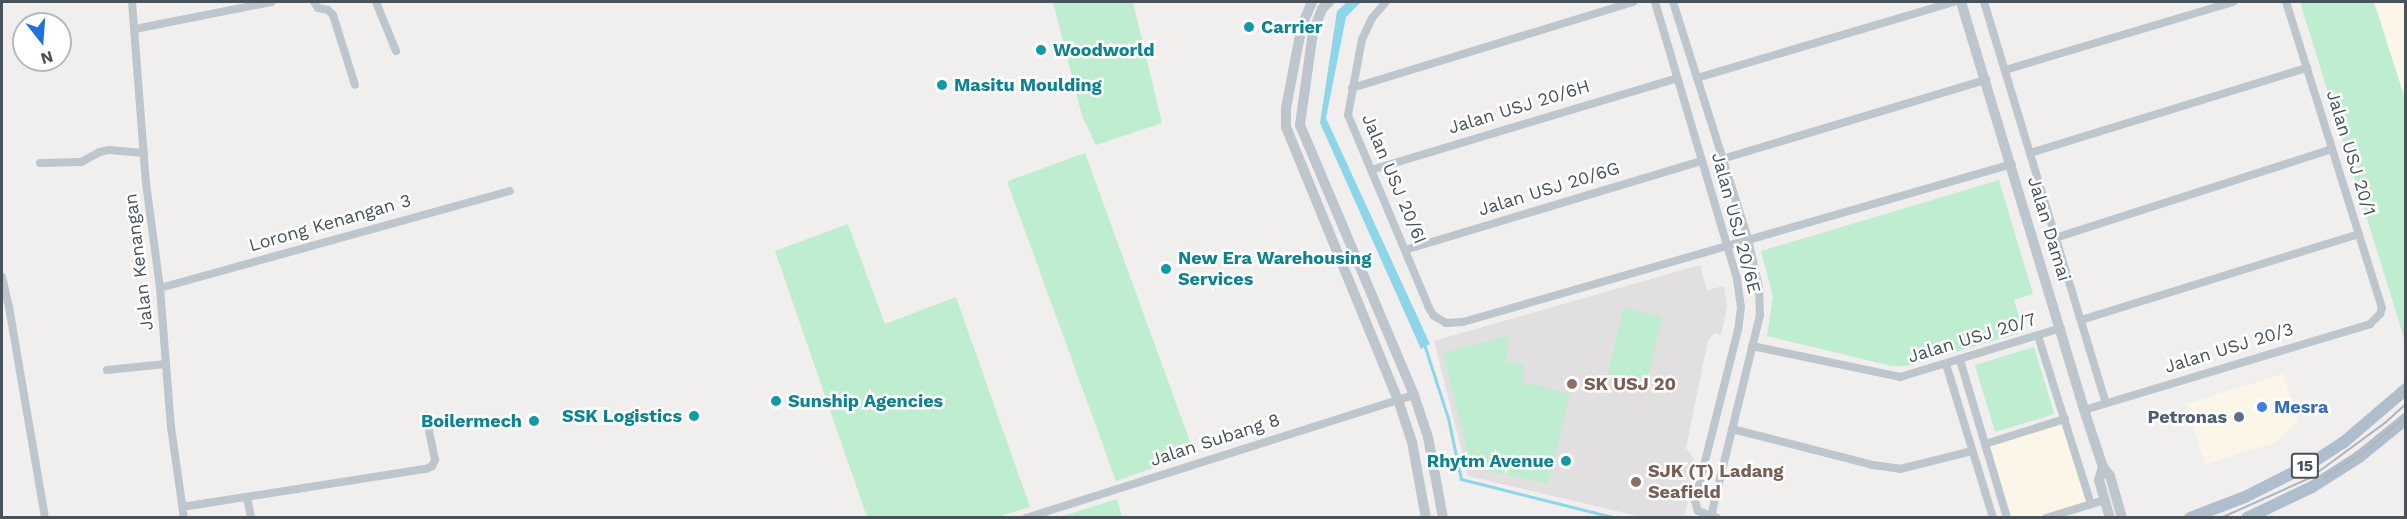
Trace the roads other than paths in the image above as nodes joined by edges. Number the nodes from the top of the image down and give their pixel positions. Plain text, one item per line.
1 (132, 2) edge
2 (271, 2) edge
3 (314, 2) edge
4 (376, 2) edge
5 (1312, 2) edge
6 (1329, 2) edge
7 (1386, 2) edge
8 (1633, 2) edge
9 (1655, 2) edge
10 (1673, 2) edge
11 (1953, 2) edge
12 (1961, 2) edge
13 (1984, 2) edge
14 (2233, 2) edge
15 (2286, 2) edge
16 (135, 29) junction
17 (396, 51) dead end
18 (2307, 68) junction
19 (2005, 70) junction
20 (1678, 78) junction
21 (1697, 78) junction
22 (1986, 80) junction
23 (355, 85) dead end
24 (1352, 88) junction
25 (2332, 149) junction
26 (144, 153) junction
27 (2030, 153) junction
28 (1722, 159) junction
29 (1702, 161) junction
30 (40, 163) dead end
31 (2012, 164) junction
32 (1371, 170) junction
33 (510, 191) dead end
34 (2359, 234) junction
35 (1748, 238) junction
36 (2055, 238) junction
37 (1727, 244) junction
38 (1405, 250) junction
39 (2, 278) edge
40 (160, 288) junction
41 (2380, 314) joint
42 (2081, 320) junction
43 (2061, 328) junction
44 (2038, 336) junction
45 (1752, 346) junction
46 (1960, 360) junction
47 (166, 364) junction
48 (1946, 364) junction
49 (107, 370) dead end
50 (2406, 389) edge
51 (1414, 395) junction
52 (1398, 400) junction
53 (2106, 403) junction
54 (2084, 410) junction
55 (426, 416) dead end
56 (2065, 419) junction
57 (2406, 419) edge
58 (1732, 429) junction
59 (1985, 444) junction
60 (1972, 450) junction
61 (2103, 467) junction
62 (247, 497) junction
63 (2105, 500) junction
64 (2091, 504) junction
65 (182, 507) junction
66 (1714, 517) edge
67 (45, 518) edge
68 (184, 518) edge
69 (251, 518) edge
70 (1026, 518) edge
71 (1426, 518) edge
72 (1443, 518) edge
73 (1993, 518) edge
74 (2007, 518) edge
75 (2046, 518) edge
76 (2110, 518) edge
77 (2122, 518) edge
78 (2190, 518) edge
79 (2247, 518) edge

1 - 16 street, Jalan Kenangan
2 - 16 street
3 - 23 street
4 - 17 street
5 - 52 street
6 - 51 street
7 - 24 street, Jalan USJ 20/6I
8 - 24 street
9 - 20 street, Jalan USJ 20/6E
10 - 21 street
11 - 21 street
12 - 22 street, Jalan Damai
13 - 19 street
14 - 19 street
15 - 18 street, Jalan USJ 20/1
16 - 26 street, Jalan Kenangan
18 - 25 street, Jalan USJ 20/1
18 - 27 street
19 - 27 street
20 - 29 street, Jalan USJ 20/6E
20 - 32 street, Jalan USJ 20/6H
21 - 28 street
22 - 28 street
22 - 31 street, Jalan Damai
24 - 32 street, Jalan USJ 20/6I
25 - 34 street, Jalan USJ 20/1
25 - 36 street
26 - 30 street
26 - 40 street, Jalan Kenangan
27 - 36 street
28 - 35 street
29 - 37 street, Jalan USJ 20/6E
29 - 38 street, Jalan USJ 20/6G
31 - 35 street
31 - 43 street, Jalan Damai
32 - 38 street, Jalan USJ 20/6I
33 - 40 street, Lorong Kenangan 3
34 - 41 street, Jalan USJ 20/1
34 - 42 street
35 - 37 street
35 - 45 street
36 - 42 street
37 - 38 street, Jalan USJ 20/6I
37 - 66 street, Jalan USJ 20/6E
39 - 67 street
40 - 47 street, Jalan Kenangan
41 - 53 street, Jalan USJ 20/3
42 - 53 street
43 - 44 street, Jalan USJ 20/7
43 - 54 street, Jalan Damai
44 - 46 street, Jalan USJ 20/7
44 - 56 street
45 - 48 street, Jalan USJ 20/7
45 - 58 street
46 - 48 street, Jalan USJ 20/7
46 - 59 street
47 - 49 street
47 - 65 street, Jalan Kenangan
48 - 60 street
50 - 78 main road, 15
51 - 52 street, Jalan Subang 8
51 - 72 street
52 - 70 street, Jalan Subang 8
52 - 71 street
53 - 54 street, Jalan USJ 20/3
54 - 61 street, Jalan Damai
55 - 62 street
56 - 59 street
56 - 64 street
57 - 79 main road, 15
58 - 60 street
58 - 66 street
59 - 74 street
60 - 73 street
61 - 63 street, Jalan Damai
61 - 77 street, Jalan Damai
62 - 65 street
62 - 69 street
63 - 64 street
63 - 76 street, Jalan Damai
64 - 75 street
65 - 68 street, Jalan Kenangan

